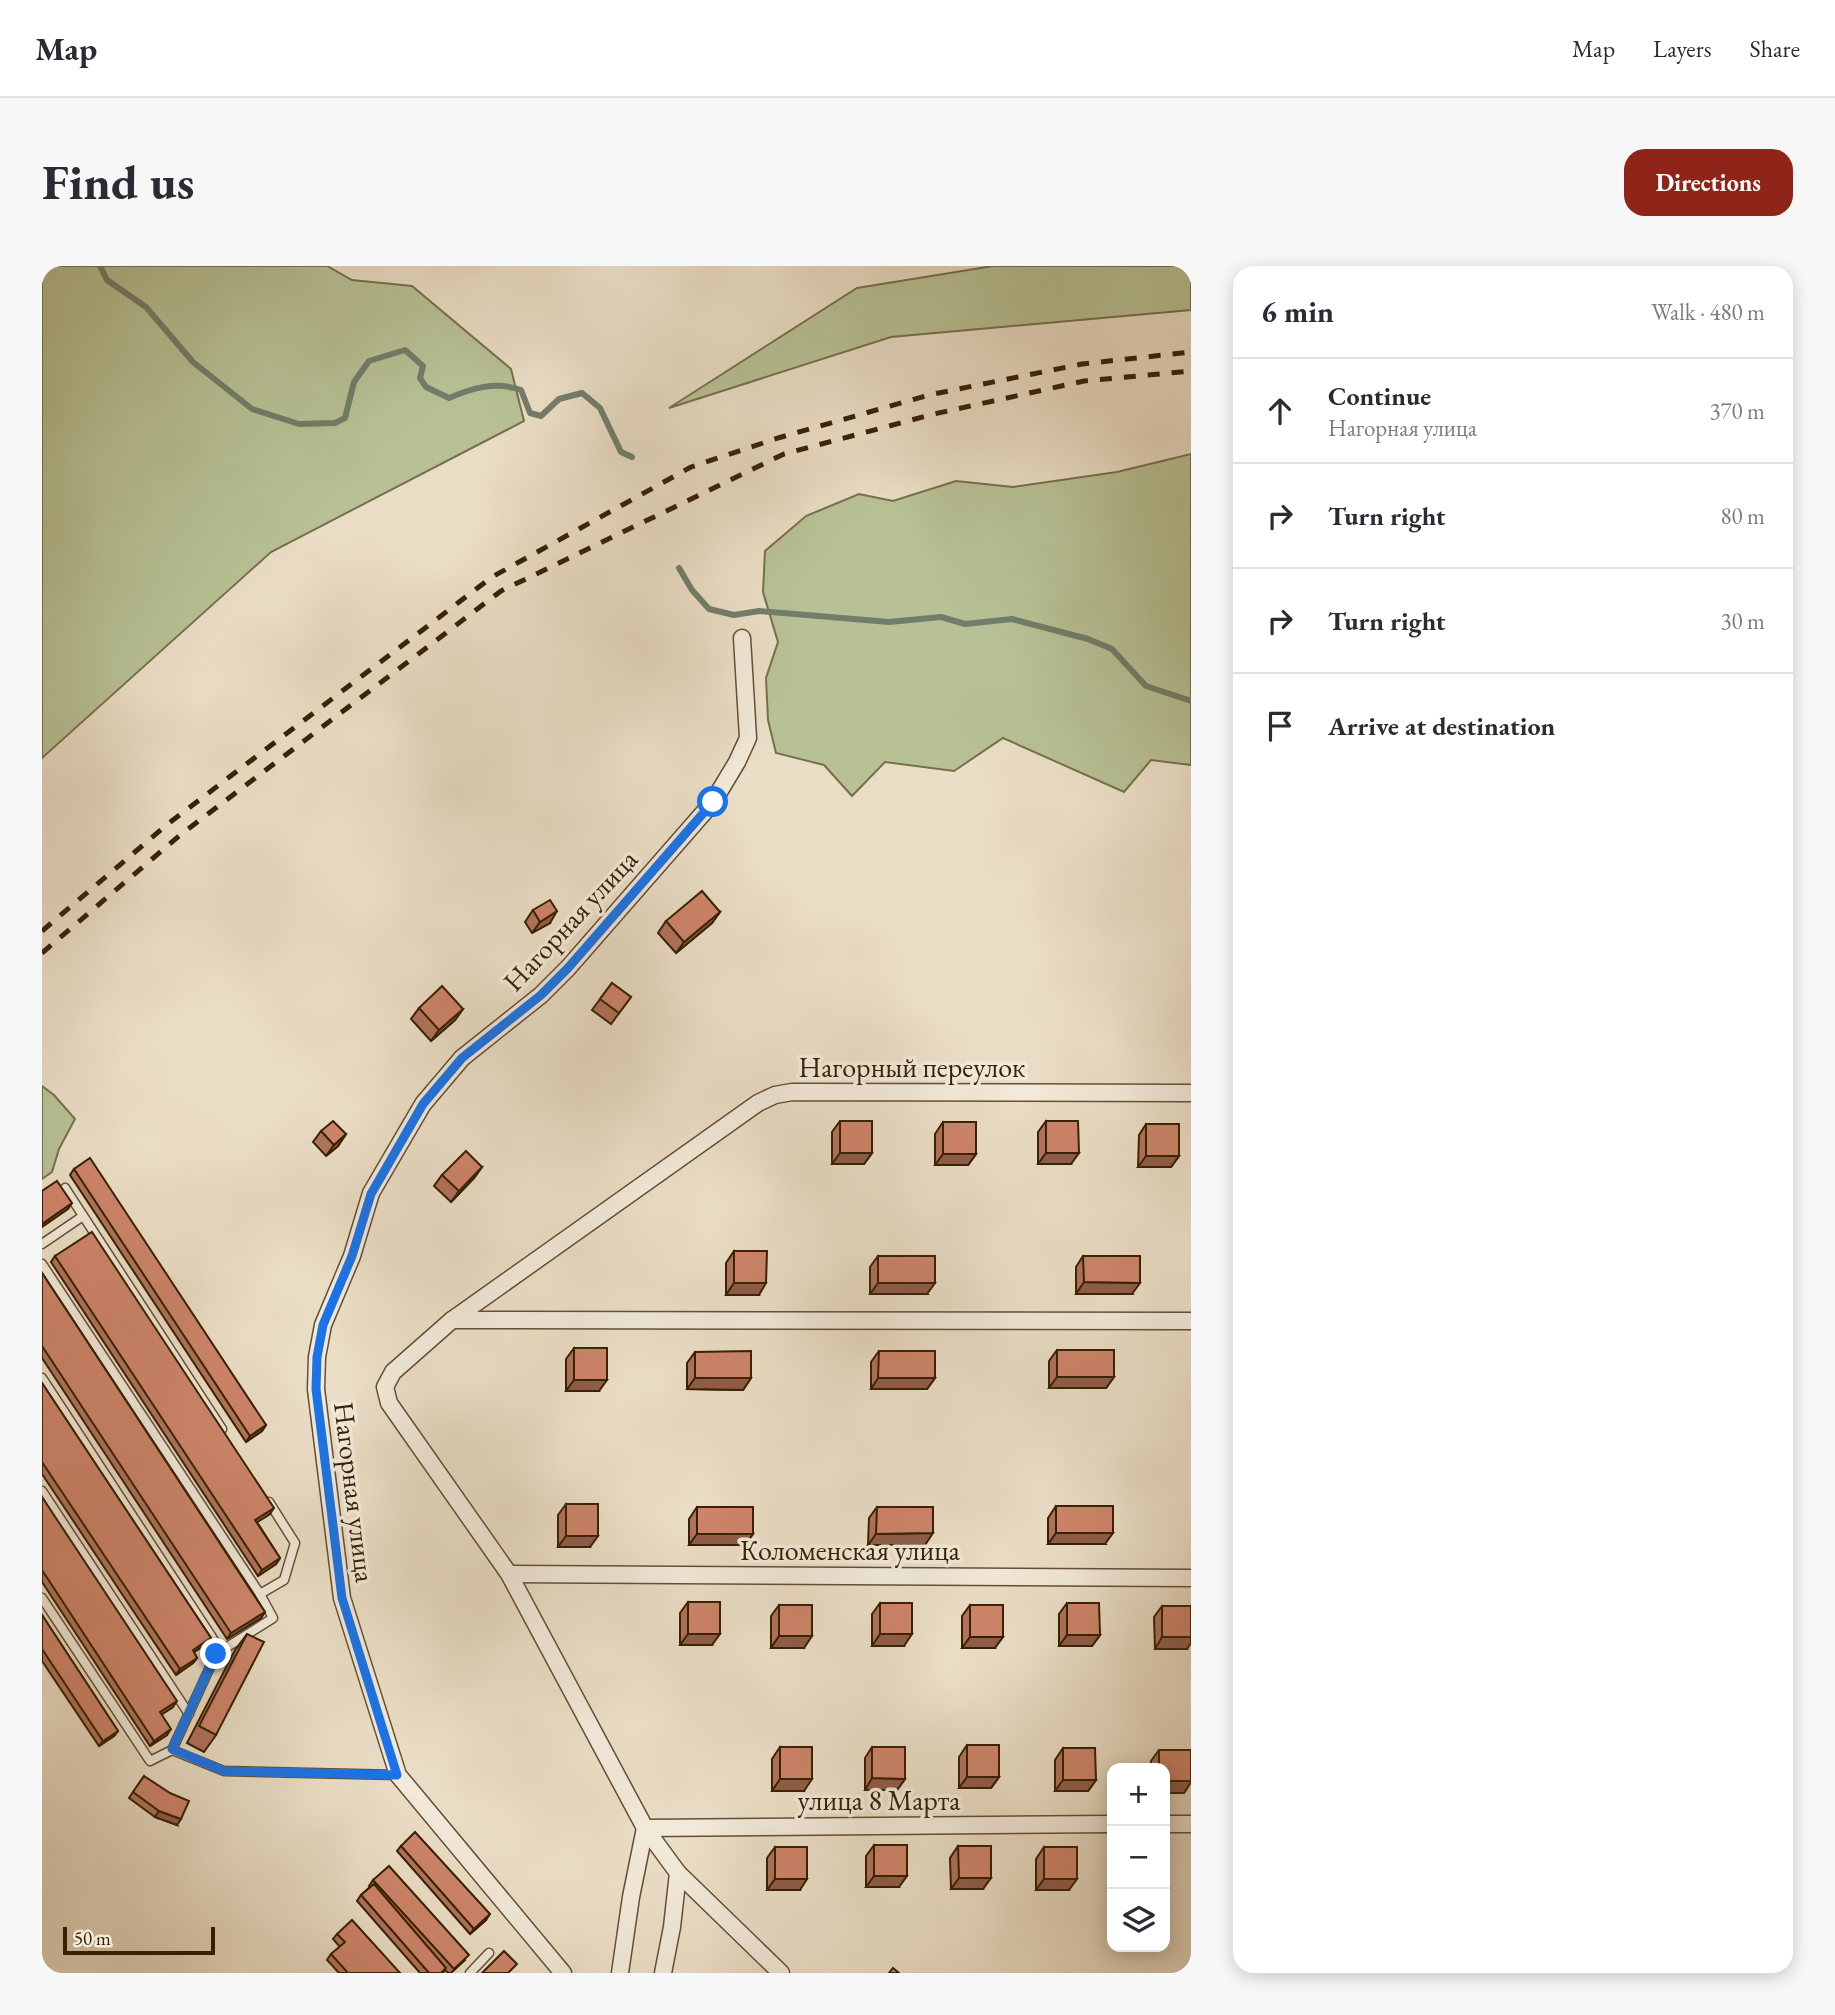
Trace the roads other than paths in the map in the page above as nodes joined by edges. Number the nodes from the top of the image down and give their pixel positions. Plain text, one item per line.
1 (742, 638) dead end
2 (1191, 1093) edge
3 (65, 1188) edge
4 (83, 1216) junction
5 (42, 1244) edge
6 (42, 1264) edge
7 (452, 1320) junction
8 (1191, 1321) edge
9 (42, 1378) edge
10 (227, 1438) edge
11 (42, 1491) edge
12 (265, 1496) edge
13 (509, 1574) junction
14 (1191, 1578) edge
15 (260, 1594) junction
16 (42, 1598) edge
17 (221, 1651) junction
18 (189, 1714) junction
19 (172, 1749) junction
20 (397, 1775) junction
21 (1170, 1824) edge
22 (1191, 1824) edge
23 (1107, 1825) edge
24 (646, 1828) junction
25 (678, 1872) junction
26 (489, 1953) dead end
27 (470, 1973) edge
28 (563, 1973) edge
29 (620, 1973) edge
30 (663, 1973) edge
31 (781, 1973) edge

1 - 20 street, Нагорная улица
2 - 7 street, Нагорный переулок
3 - 4 lane
4 - 5 lane
4 - 10 lane
6 - 15 lane
7 - 8 street
7 - 13 street, Нагорный переулок
9 - 17 lane
11 - 18 lane
12 - 15 lane
13 - 14 street, Коломенская улица
13 - 24 street
15 - 17 lane
16 - 19 lane
17 - 18 lane
18 - 19 lane
19 - 20 lane
20 - 28 street, Нагорная улица
21 - 22 street
23 - 24 street, улица 8 Марта
24 - 25 street
24 - 29 street
25 - 30 street
25 - 31 street
26 - 27 lane

